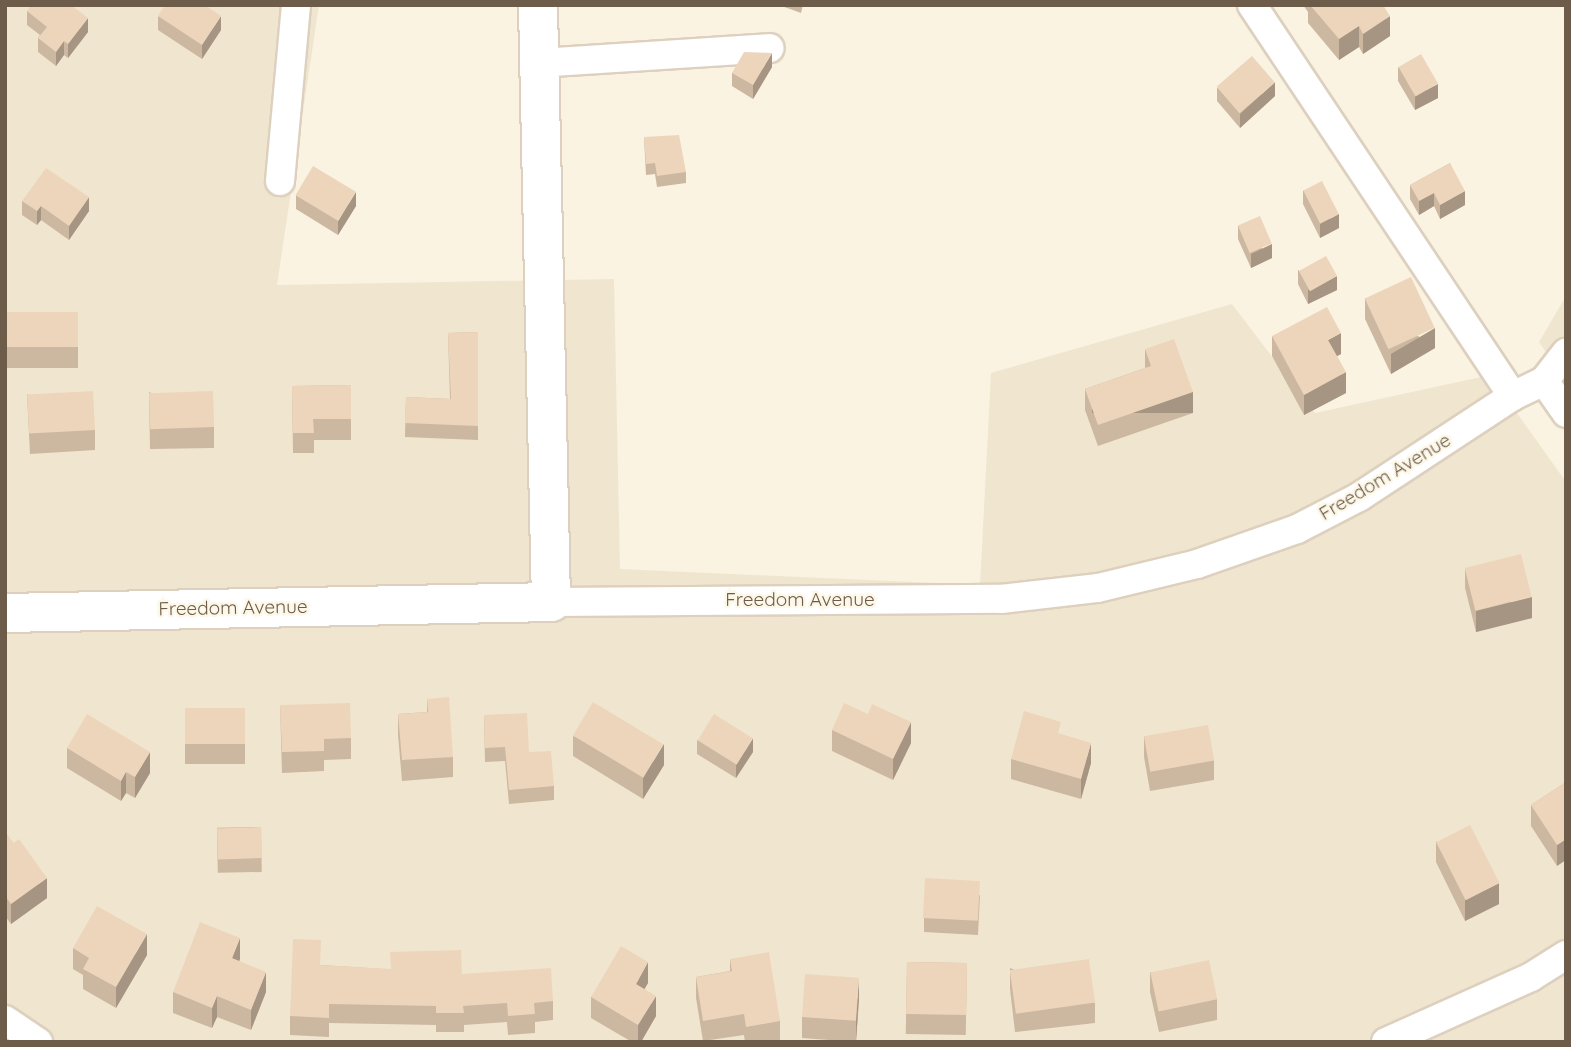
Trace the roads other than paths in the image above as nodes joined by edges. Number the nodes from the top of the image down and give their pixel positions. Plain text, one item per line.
1 (296, 5) edge
2 (538, 5) edge
3 (1252, 5) edge
4 (770, 48) dead end
5 (539, 63) junction
6 (280, 181) dead end
7 (1566, 354) edge
8 (1544, 381) junction
9 (1514, 396) junction
10 (1566, 413) edge
11 (551, 602) junction
12 (5, 613) edge
13 (1566, 955) edge
14 (1386, 1042) edge

1 - 6 street
2 - 5 main road
3 - 9 street
4 - 5 street
5 - 11 main road
7 - 8 street, Freedom Avenue
8 - 9 street, Freedom Avenue
8 - 10 street
9 - 11 street, Freedom Avenue
11 - 12 main road, Freedom Avenue
13 - 14 street

